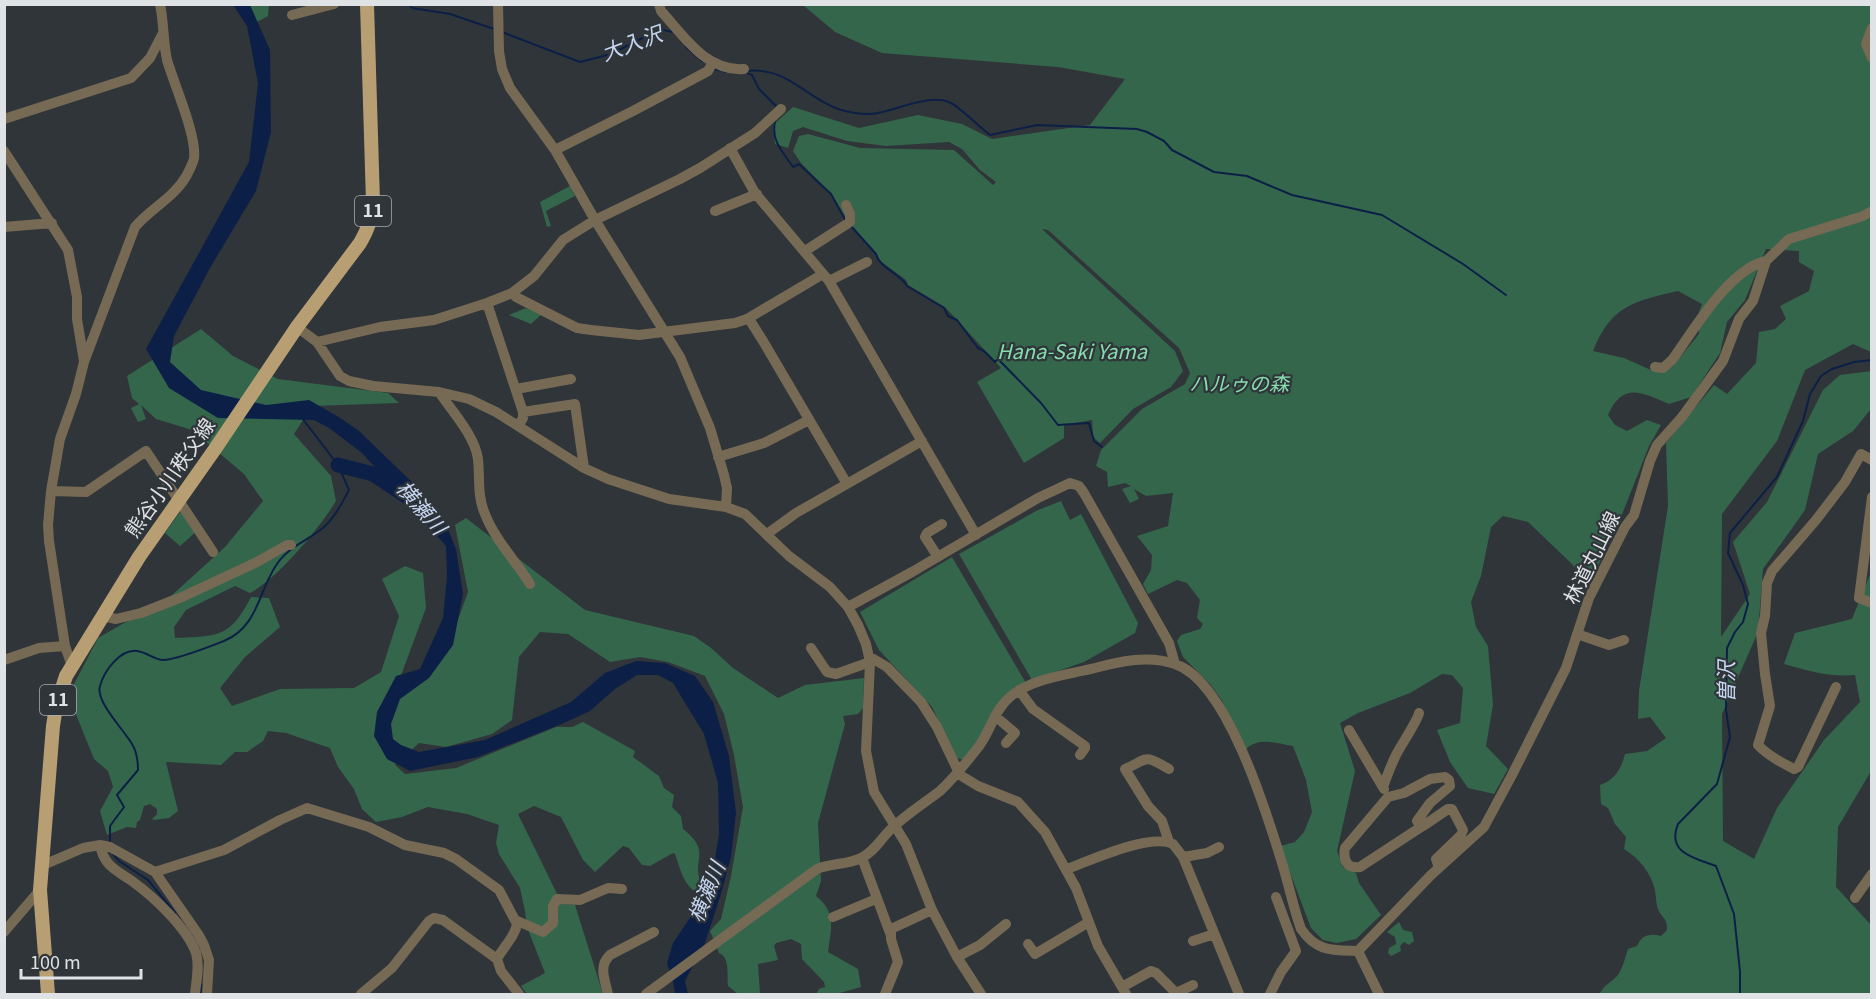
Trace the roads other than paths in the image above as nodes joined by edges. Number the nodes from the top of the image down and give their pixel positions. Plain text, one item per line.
1 (160, 4) edge
2 (334, 4) edge
3 (367, 4) edge
4 (498, 4) edge
5 (659, 4) edge
6 (292, 15) dead end
7 (1872, 28) edge
8 (164, 33) junction
9 (1872, 58) edge
10 (711, 66) junction
11 (744, 69) dead end
12 (782, 109) dead end
13 (4, 119) edge
14 (730, 147) junction
15 (555, 150) junction
16 (4, 151) edge
17 (757, 194) junction
18 (846, 205) dead end
19 (715, 211) dead end
20 (1872, 211) edge
21 (595, 220) junction
22 (52, 223) junction
23 (4, 227) edge
24 (805, 251) junction
25 (1766, 261) junction
26 (867, 262) dead end
27 (826, 277) junction
28 (512, 293) junction
29 (487, 303) junction
30 (747, 319) junction
31 (297, 327) junction
32 (664, 332) junction
33 (317, 342) junction
34 (84, 362) junction
35 (1655, 367) dead end
36 (571, 379) dead end
37 (516, 388) junction
38 (439, 392) junction
39 (523, 412) junction
40 (810, 420) junction
41 (518, 426) junction
42 (922, 441) junction
43 (718, 457) junction
44 (1872, 460) edge
45 (584, 468) junction
46 (847, 484) junction
47 (51, 491) junction
48 (1872, 497) edge
49 (178, 501) junction
50 (726, 507) junction
51 (942, 524) dead end
52 (767, 534) junction
53 (976, 535) junction
54 (291, 545) dead end
55 (213, 552) dead end
56 (938, 557) junction
57 (530, 584) dead end
58 (1872, 603) edge
59 (848, 607) junction
60 (102, 616) junction
61 (1577, 634) junction
62 (1624, 640) dead end
63 (65, 646) junction
64 (811, 648) dead end
65 (870, 659) junction
66 (4, 660) edge
67 (1175, 664) junction
68 (72, 666) junction
69 (1836, 687) dead end
70 (1019, 690) junction
71 (1419, 713) dead end
72 (995, 716) junction
73 (1349, 730) dead end
74 (1006, 743) dead end
75 (1080, 755) dead end
76 (1169, 769) dead end
77 (959, 771) junction
78 (1386, 792) junction
79 (895, 826) junction
80 (1421, 827) junction
81 (1169, 842) junction
82 (100, 845) junction
83 (1219, 847) dead end
84 (1183, 857) junction
85 (862, 858) junction
86 (41, 866) junction
87 (1439, 868) junction
88 (1067, 869) junction
89 (155, 872) junction
90 (1872, 874) edge
91 (39, 890) junction
92 (622, 890) dead end
93 (1276, 897) dead end
94 (1855, 898) dead end
95 (876, 899) junction
96 (932, 910) junction
97 (833, 917) dead end
98 (515, 920) junction
99 (1089, 922) junction
100 (1006, 924) dead end
101 (4, 932) edge
102 (654, 932) dead end
103 (890, 933) junction
104 (1214, 934) junction
105 (1193, 941) dead end
106 (1028, 944) dead end
107 (1358, 951) junction
108 (957, 957) junction
109 (497, 959) junction
110 (1193, 985) dead end
111 (1124, 991) edge
112 (48, 994) edge
113 (195, 994) edge
114 (207, 994) edge
115 (361, 994) edge
116 (519, 994) edge
117 (608, 994) edge
118 (646, 994) edge
119 (885, 994) edge
120 (981, 994) edge
121 (1239, 994) edge
122 (1270, 994) edge
123 (1379, 994) edge

1 - 8 street
2 - 6 street
3 - 31 main road, 熊谷小川秩父線 / 11
4 - 15 street
5 - 10 street
7 - 9 street
8 - 13 street
8 - 34 street
10 - 11 street
10 - 15 street
12 - 14 street
14 - 17 street
14 - 21 street
15 - 21 street
16 - 22 street
17 - 19 street
17 - 24 street
18 - 24 street
20 - 25 street, 林道丸山線
21 - 28 street
21 - 32 street
22 - 23 street
22 - 34 street
24 - 27 street
25 - 35 street
25 - 61 street, 林道丸山線
26 - 27 street
27 - 30 street
27 - 42 street
28 - 29 street
28 - 32 street
29 - 33 street
29 - 37 street
30 - 32 street
30 - 40 street
31 - 33 street
31 - 49 main road, 熊谷小川秩父線 / 11
32 - 43 street
33 - 38 street
34 - 47 street
36 - 37 street
37 - 39 street
38 - 41 street
38 - 57 street
39 - 41 street
39 - 45 street
40 - 43 street
40 - 46 street
41 - 45 street
42 - 46 street
42 - 53 street
43 - 50 street
44 - 69 street
45 - 50 street
46 - 52 street
47 - 49 street
47 - 63 street
48 - 58 street
49 - 55 street
49 - 60 main road, 熊谷小川秩父線 / 11
50 - 52 street
51 - 56 street
52 - 59 street
53 - 56 street
53 - 67 street
54 - 60 street
56 - 59 street
59 - 65 street
60 - 68 main road, 熊谷小川秩父線 / 11
61 - 62 street
61 - 87 street, 林道丸山線
63 - 66 street
63 - 68 street
64 - 65 street
65 - 77 street
65 - 79 street
67 - 70 street
67 - 107 street
68 - 86 main road, 熊谷小川秩父線 / 11
70 - 72 street
70 - 75 street
71 - 78 street
72 - 74 street
72 - 77 street
73 - 78 street
76 - 81 street
77 - 79 street
77 - 88 street
78 - 80 street
78 - 80 street
79 - 85 street
79 - 96 street
80 - 87 street
81 - 84 street
81 - 88 street
82 - 86 street
82 - 89 street
82 - 113 street
83 - 84 street
84 - 104 street
85 - 95 street
85 - 118 street
86 - 91 main road, 熊谷小川秩父線 / 11
87 - 107 street, 林道丸山線
88 - 99 street
89 - 98 street
89 - 114 street
90 - 94 street
91 - 101 street
91 - 112 main road, 熊谷小川秩父線 / 11
92 - 98 street
93 - 122 street
95 - 97 street
95 - 103 street
96 - 103 street
96 - 108 street
98 - 109 street
99 - 106 street
99 - 111 street
100 - 108 street
102 - 117 street
103 - 119 street
104 - 105 street
104 - 121 street
107 - 123 street
108 - 120 street
109 - 115 street
109 - 116 street
110 - 111 street

